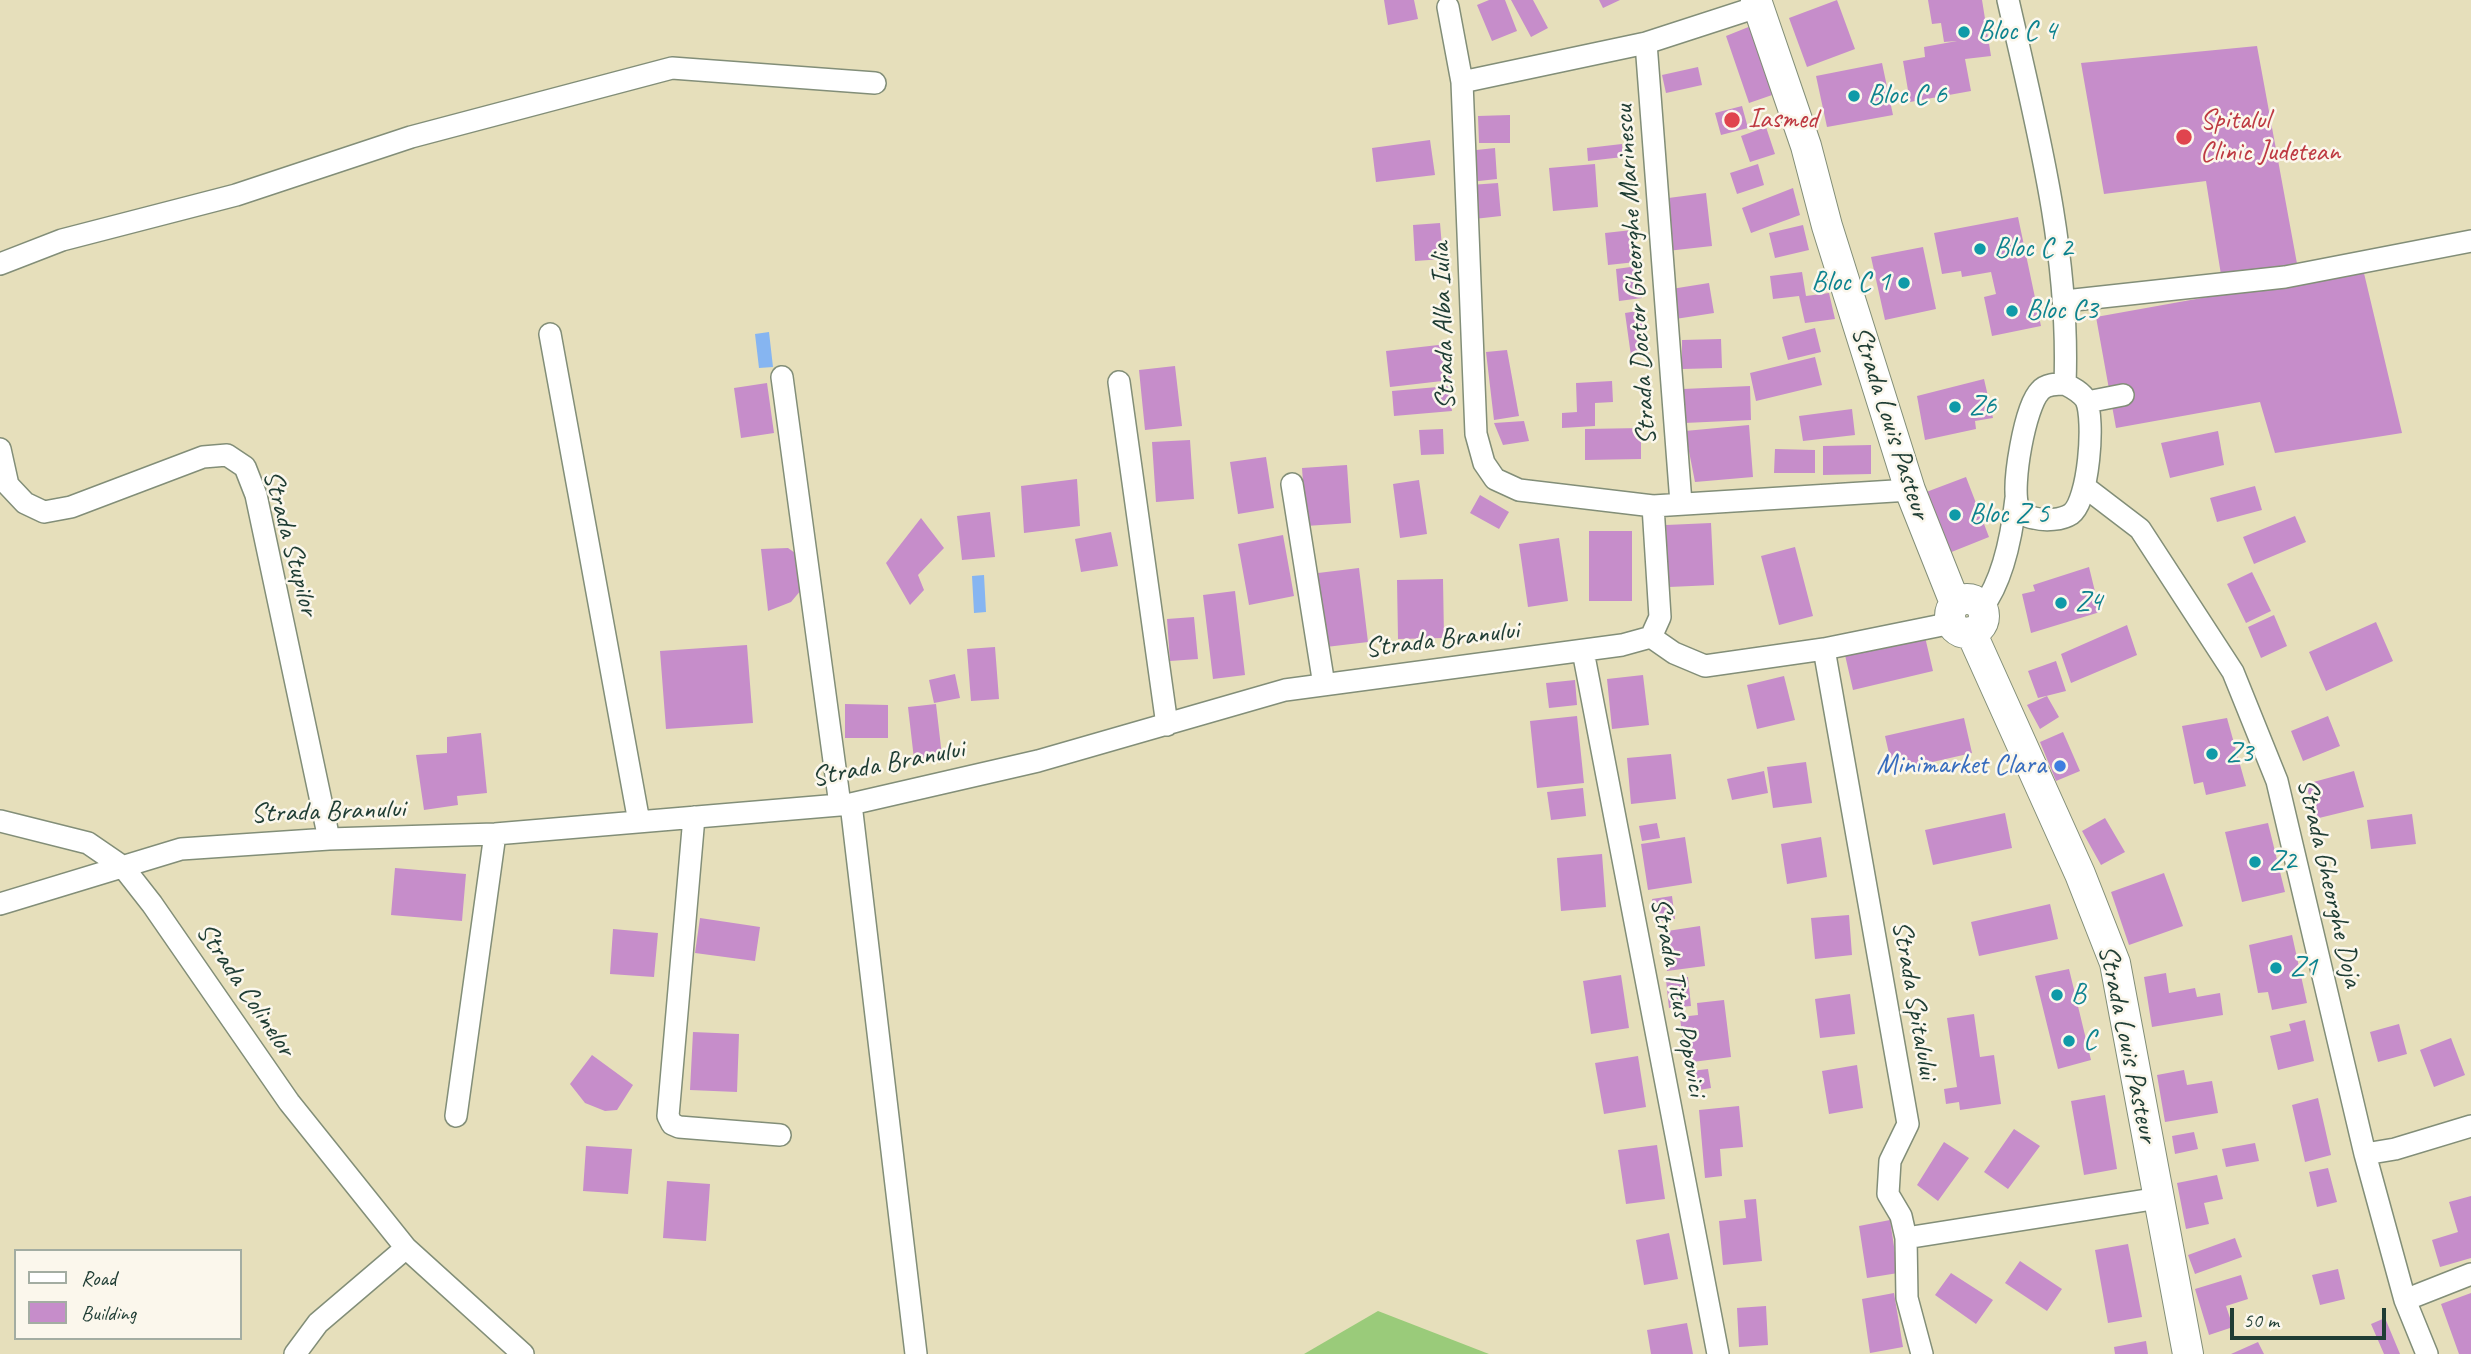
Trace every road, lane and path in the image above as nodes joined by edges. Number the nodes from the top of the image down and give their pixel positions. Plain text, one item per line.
1 (2008, 0) edge
2 (1758, 3) edge
3 (1448, 7) dead end
4 (1646, 43) junction
5 (1462, 82) junction
6 (875, 83) dead end
7 (2471, 242) edge
8 (0, 264) edge
9 (2065, 301) junction
10 (550, 334) dead end
11 (782, 377) dead end
12 (1118, 382) dead end
13 (2065, 384) junction
14 (2123, 394) dead end
15 (2087, 402) junction
16 (0, 449) edge
17 (1292, 484) dead end
18 (2085, 487) junction
19 (1910, 490) junction
20 (2016, 494) junction
21 (1681, 503) junction
22 (2107, 505) junction
23 (1653, 506) junction
24 (2072, 514) junction
25 (2038, 519) junction
26 (2010, 539) junction
27 (1965, 617) junction
28 (1651, 637) junction
29 (1824, 649) junction
30 (1583, 651) junction
31 (1324, 685) junction
32 (1167, 725) junction
33 (846, 804) junction
34 (694, 817) junction
35 (0, 821) edge
36 (639, 822) junction
37 (495, 834) junction
38 (329, 839) junction
39 (123, 867) junction
40 (0, 904) edge
41 (456, 1116) dead end
42 (2471, 1126) edge
43 (780, 1135) dead end
44 (2365, 1154) junction
45 (2159, 1198) junction
46 (1906, 1238) junction
47 (406, 1248) junction
48 (2471, 1274) edge
49 (2405, 1300) junction
50 (295, 1354) edge
51 (523, 1354) edge
52 (916, 1354) edge
53 (1718, 1354) edge
54 (1922, 1354) edge
55 (2188, 1354) edge
56 (2427, 1354) edge

1 - 9 street
2 - 4 street
2 - 19 main road, Strada Louis Pasteur
3 - 5 street, Strada Alba Iulia
4 - 5 street
4 - 21 street, Strada Doctor Gheorghe Marinescu
5 - 23 street, Strada Alba Iulia
6 - 8 street
7 - 9 street
9 - 13 street
10 - 36 street
11 - 33 street
12 - 32 street
13 - 15 street
13 - 20 street
14 - 15 street
15 - 18 street
16 - 38 street, Strada Stupilor
17 - 31 street
18 - 22 street, Strada Gheorghe Doja
18 - 24 street
19 - 21 street
19 - 27 main road, Strada Louis Pasteur
20 - 25 street
20 - 26 street
21 - 23 street
22 - 24 street
22 - 44 street, Strada Gheorghe Doja
23 - 28 street
24 - 25 street
25 - 26 street
26 - 27 street
27 - 29 street
27 - 45 main road, Strada Louis Pasteur
28 - 29 street
28 - 30 street, Strada Branului
29 - 46 street, Strada Spitalului
30 - 31 street, Strada Branului
30 - 53 street, Strada Titus Popovici
31 - 32 street, Strada Branului
32 - 33 street, Strada Branului
33 - 34 street, Strada Branului
33 - 52 street
34 - 36 street, Strada Branului
34 - 43 street
35 - 39 street, Strada Colinelor
36 - 37 street, Strada Branului
37 - 38 street, Strada Branului
37 - 41 street
38 - 39 street, Strada Branului
39 - 40 street, Strada Branului
39 - 47 street, Strada Colinelor
42 - 44 street
44 - 49 street, Strada Gheorghe Doja
45 - 46 street
45 - 55 main road, Strada Louis Pasteur
46 - 54 street, Strada Spitalului
47 - 50 street
47 - 51 street, Strada Colinelor
48 - 49 street
49 - 56 street, Strada Gheorghe Doja

